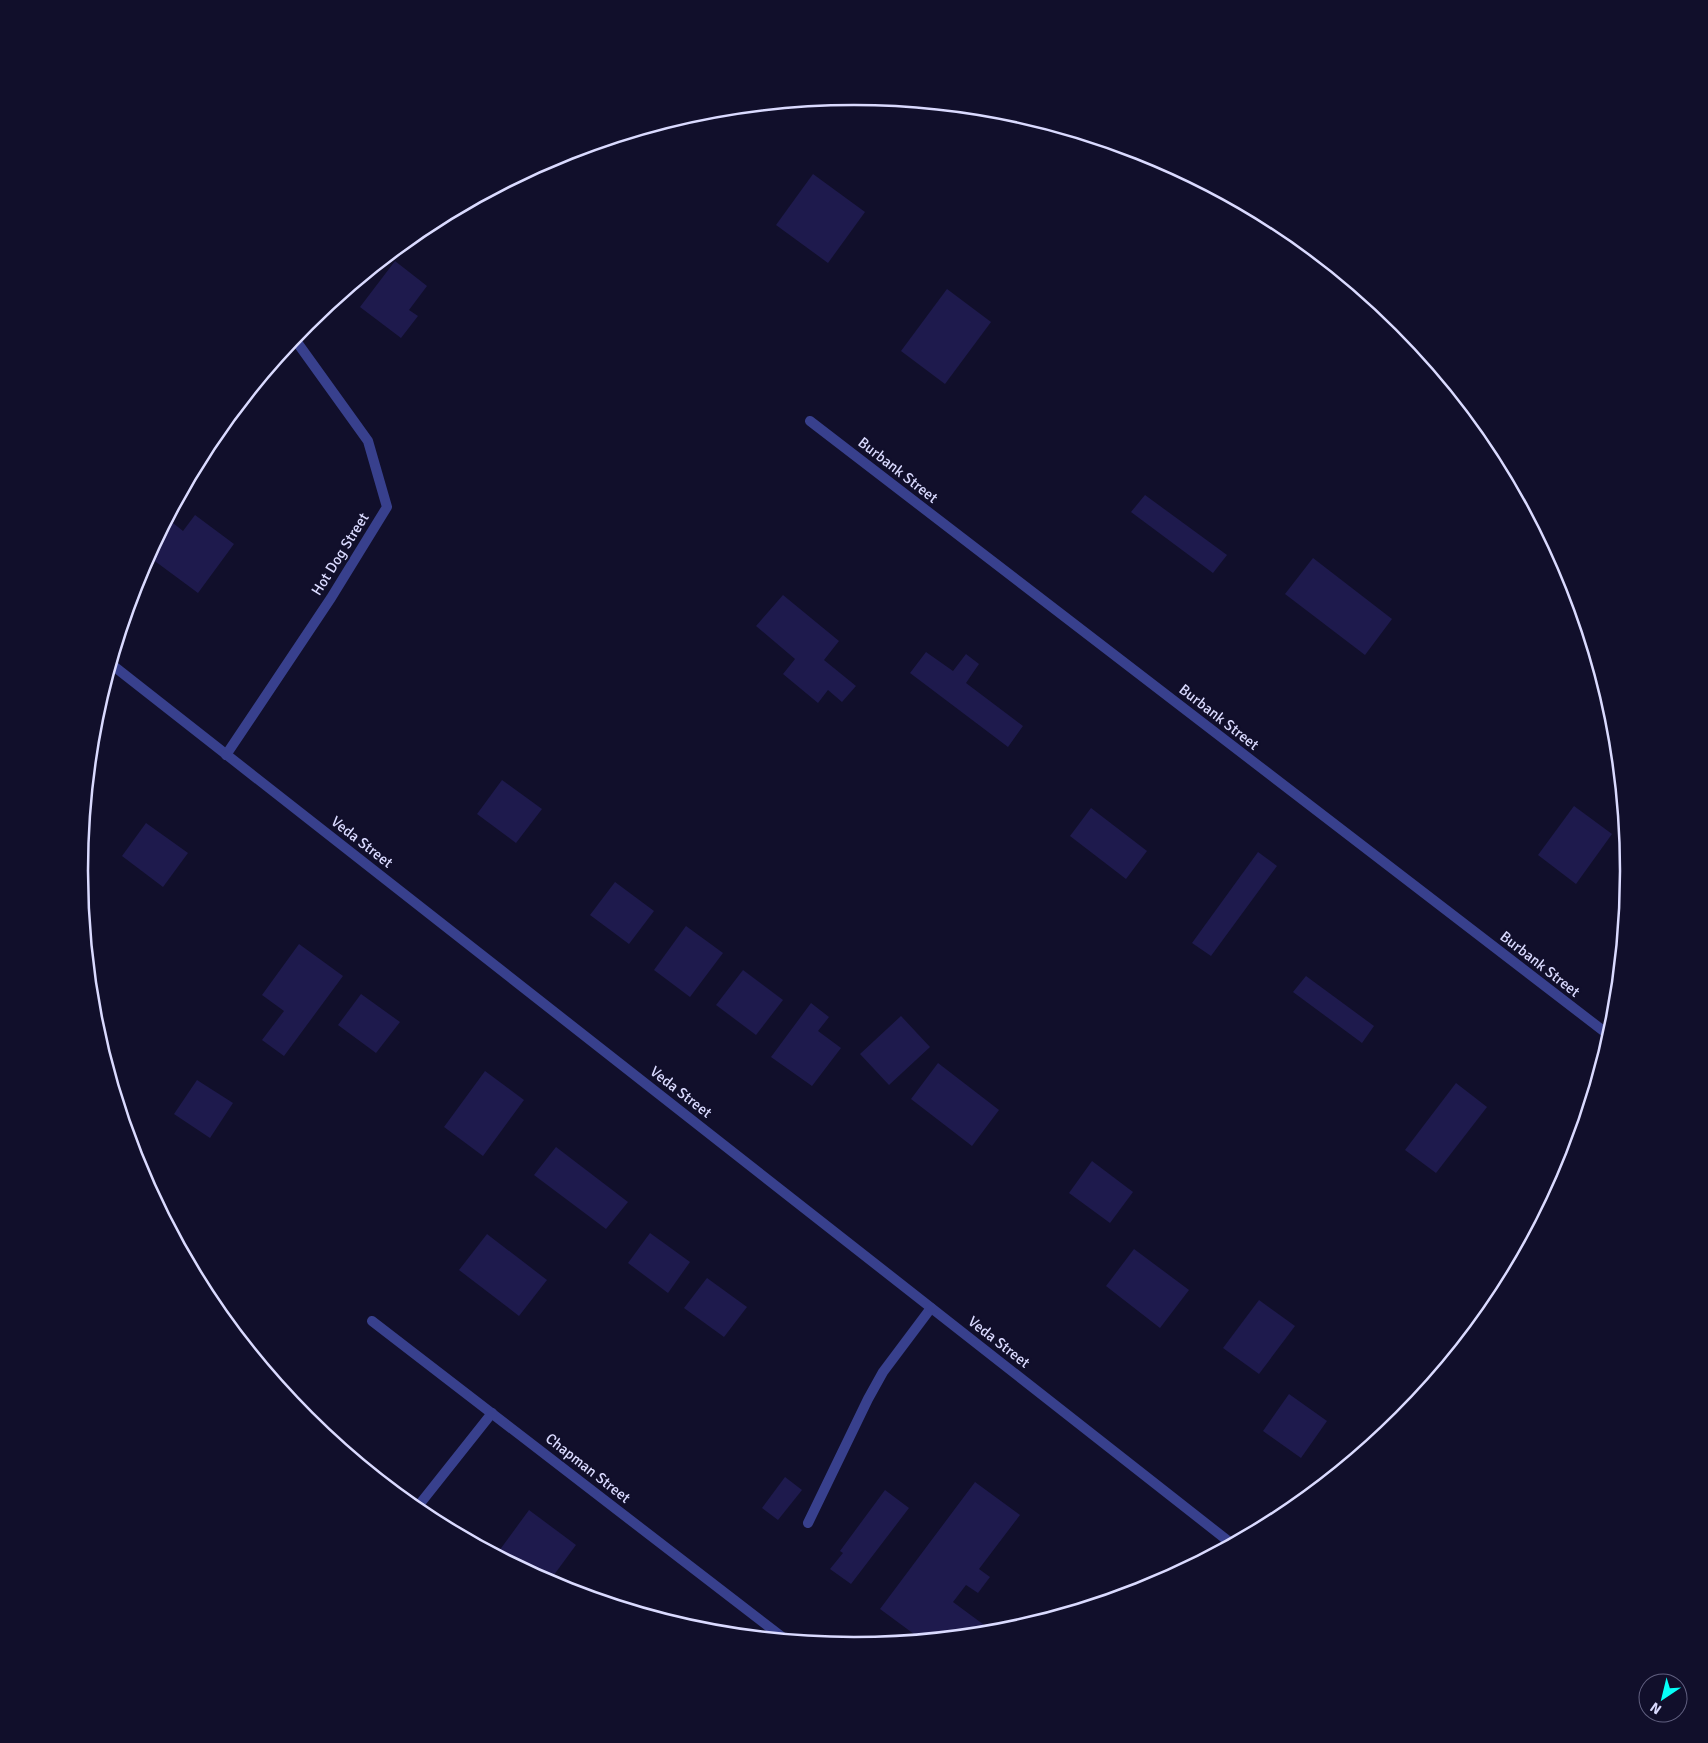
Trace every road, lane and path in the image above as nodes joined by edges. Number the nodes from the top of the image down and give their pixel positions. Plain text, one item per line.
1 (298, 345) edge
2 (810, 421) dead end
3 (116, 668) edge
4 (226, 755) junction
5 (1604, 1031) edge
6 (931, 1308) junction
7 (372, 1321) dead end
8 (492, 1413) junction
9 (420, 1503) edge
10 (808, 1522) dead end
11 (1227, 1540) edge
12 (777, 1633) edge

1 - 4 street, Hot Dog Street
2 - 5 street, Burbank Street
3 - 4 street, Veda Street
4 - 6 street, Veda Street
6 - 10 street
6 - 11 street, Veda Street
7 - 8 street, Chapman Street
8 - 9 street
8 - 12 street, Chapman Street

